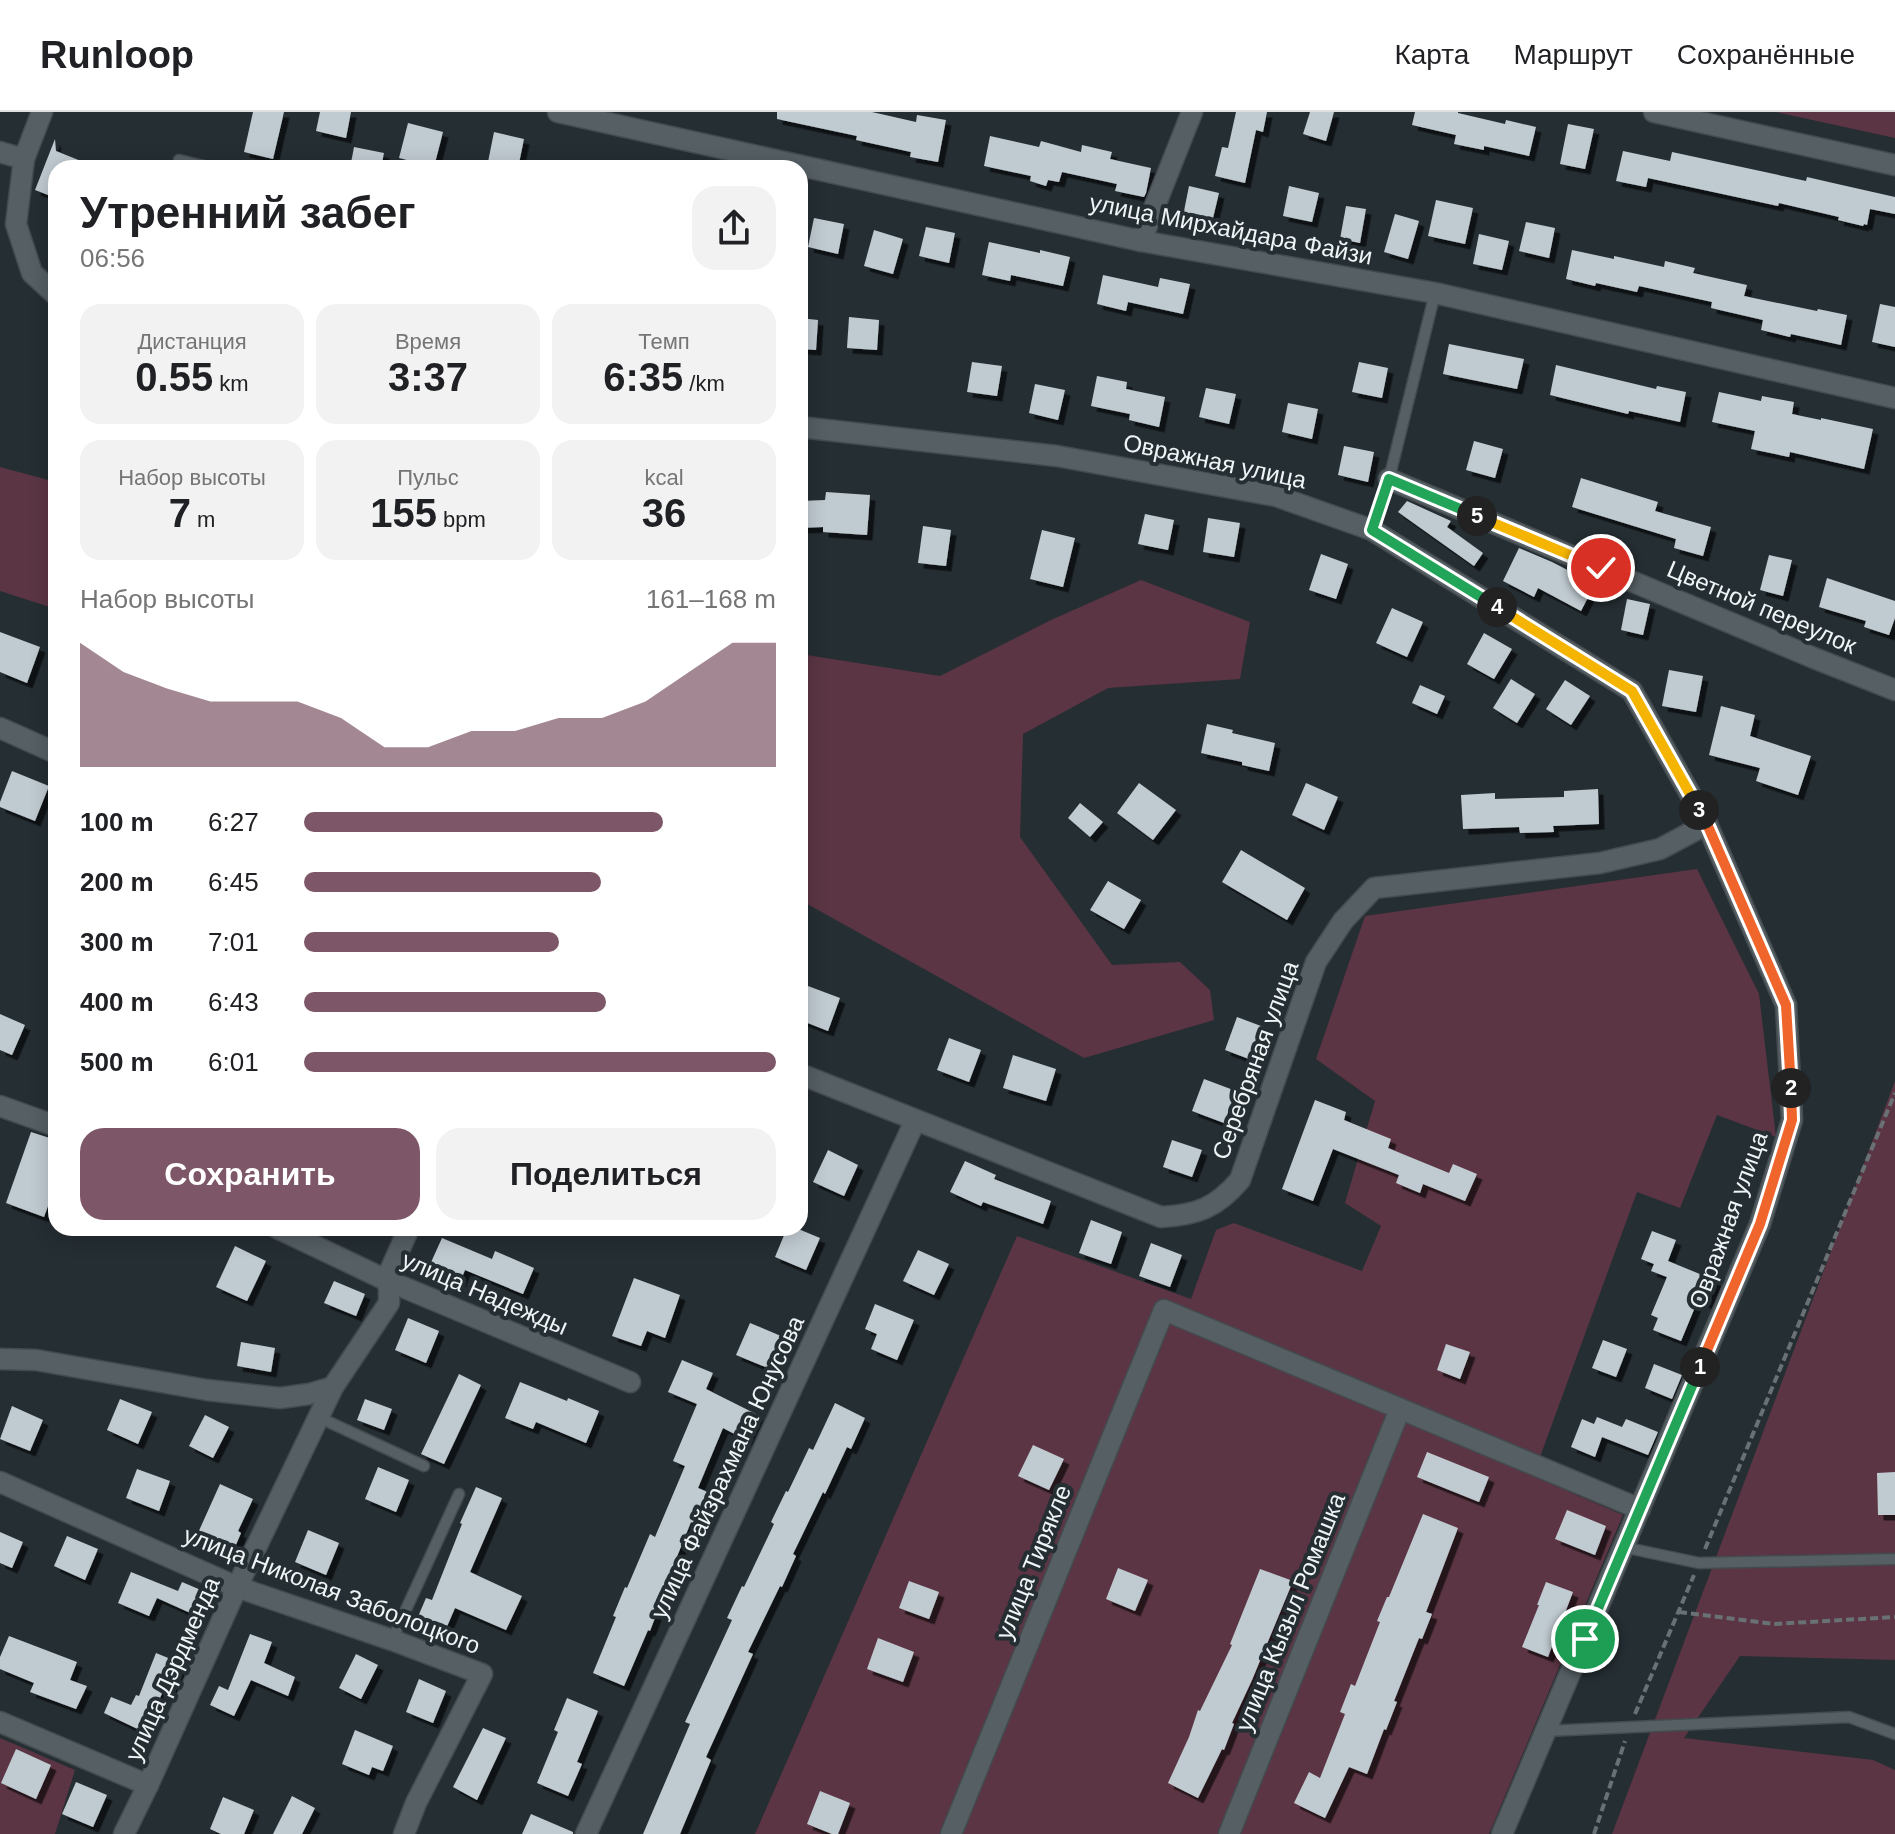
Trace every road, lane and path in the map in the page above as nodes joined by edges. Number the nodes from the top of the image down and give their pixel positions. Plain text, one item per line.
1 (42, 112) edge
2 (558, 112) edge
3 (1192, 112) edge
4 (1654, 112) edge
5 (0, 152) edge
6 (24, 159) junction
7 (775, 160) edge
8 (1895, 165) edge
9 (808, 167) edge
10 (1141, 241) junction
11 (48, 288) edge
12 (1435, 293) junction
13 (1895, 398) edge
14 (808, 428) edge
15 (1389, 479) junction
16 (1372, 530) junction
17 (1895, 690) edge
18 (0, 728) edge
19 (48, 749) edge
20 (1707, 824) junction
21 (808, 1077) edge
22 (1895, 1093) edge
23 (0, 1106) edge
24 (915, 1121) junction
25 (48, 1123) edge
26 (294, 1236) edge
27 (405, 1236) edge
28 (386, 1280) junction
29 (0, 1359) edge
30 (630, 1382) dead end
31 (333, 1387) junction
32 (1400, 1409) junction
33 (318, 1417) junction
34 (424, 1466) dead end
35 (0, 1482) edge
36 (459, 1494) dead end
37 (1640, 1509) junction
38 (1623, 1547) junction
39 (1895, 1559) edge
40 (1699, 1563) junction
41 (237, 1587) junction
42 (1679, 1612) junction
43 (1895, 1617) edge
44 (392, 1640) junction
45 (0, 1722) edge
46 (1629, 1727) junction
47 (1546, 1731) junction
48 (1895, 1734) edge
49 (148, 1785) junction
50 (124, 1834) edge
51 (404, 1834) edge
52 (586, 1834) edge
53 (951, 1834) edge
54 (1229, 1834) edge
55 (1502, 1834) edge
56 (1594, 1834) edge

1 - 6 street
2 - 7 street, улица Мирхайдара Файзи
3 - 10 street
4 - 8 street
5 - 6 street
6 - 11 street
9 - 10 street, улица Мирхайдара Файзи
10 - 12 street, улица Мирхайдара Файзи
12 - 13 street, улица Мирхайдара Файзи
12 - 15 lane
14 - 16 street, Овражная улица
15 - 16 lane
15 - 17 street, Цветной переулок
16 - 20 street, Овражная улица
18 - 19 street
20 - 24 street, Серебряная улица
20 - 37 street, Овражная улица
21 - 24 street, Серебряная улица
22 - 40 path
23 - 25 street
24 - 52 street, улица Файзрахмана Юнусова
26 - 28 street, улица Надежды
27 - 28 street, улица Дэрдменда
28 - 30 street, улица Надежды
28 - 31 street, улица Дэрдменда
29 - 31 street
31 - 33 street, улица Дэрдменда
32 - 37 street
32 - 53 street, улица Тирякле
32 - 54 street, улица Кызыл Ромашка
33 - 34 lane
33 - 41 street, улица Дэрдменда
35 - 41 street, улица Николая Заболоцкого
36 - 44 lane
37 - 38 street, Овражная улица
38 - 40 lane
38 - 47 street, Овражная улица
39 - 40 lane
40 - 42 path
41 - 44 street, улица Николая Заболоцкого
41 - 49 street, улица Дэрдменда
42 - 43 path
42 - 46 path
44 - 51 street, улица Николая Заболоцкого
45 - 49 street
46 - 47 lane
46 - 48 lane
46 - 56 path
47 - 55 street, Овражная улица
49 - 50 street, улица Дэрдменда

